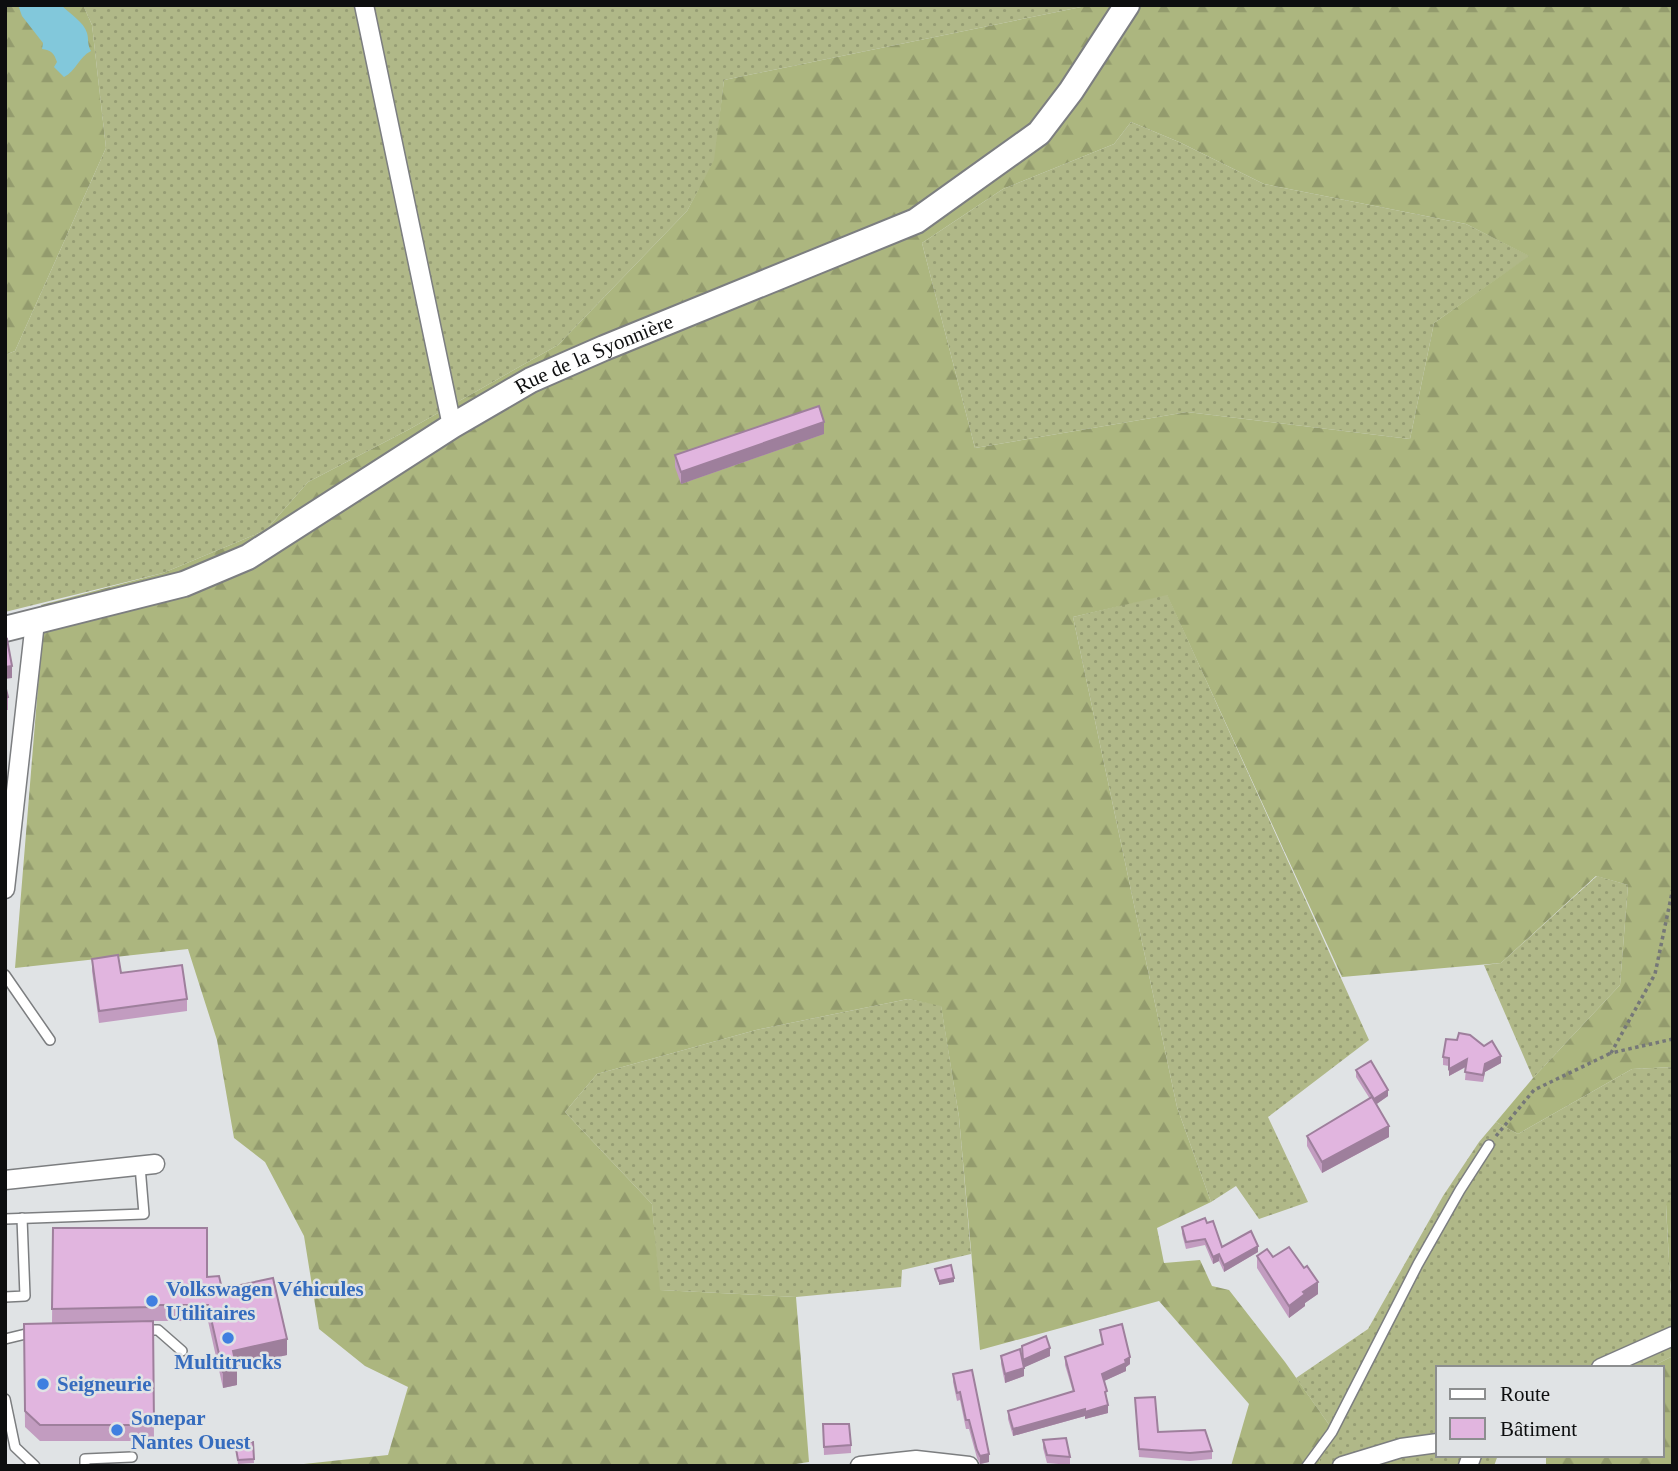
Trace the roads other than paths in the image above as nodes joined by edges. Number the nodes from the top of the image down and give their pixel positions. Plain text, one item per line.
1 (363, 5) edge
2 (1127, 5) edge
3 (452, 426) junction
4 (35, 622) junction
5 (5, 629) edge
6 (5, 889) edge
7 (5, 975) edge
8 (50, 1041) dead end
9 (1489, 1145) road end
10 (147, 1165) joint
11 (5, 1180) edge
12 (22, 1218) junction
13 (5, 1219) edge
14 (5, 1297) edge
15 (132, 1331) edge
16 (40, 1332) edge
17 (1673, 1336) edge
18 (5, 1339) edge
19 (182, 1351) dead end
20 (1606, 1366) edge
21 (5, 1399) edge
22 (1436, 1443) edge
23 (132, 1458) dead end
24 (35, 1466) edge
25 (85, 1466) edge
26 (860, 1466) edge
27 (969, 1466) edge
28 (1307, 1466) edge
29 (1342, 1466) edge

1 - 3 street
2 - 3 street, Rue de la Syonnière
3 - 4 street, Rue de la Syonnière
4 - 5 street, Rue de la Syonnière
4 - 6 street
7 - 8 lane
9 - 28 lane
10 - 11 street
10 - 12 lane
12 - 13 lane
12 - 14 lane
15 - 19 lane
16 - 18 lane
17 - 20 street
21 - 24 lane
22 - 29 street
23 - 25 lane
26 - 27 street

